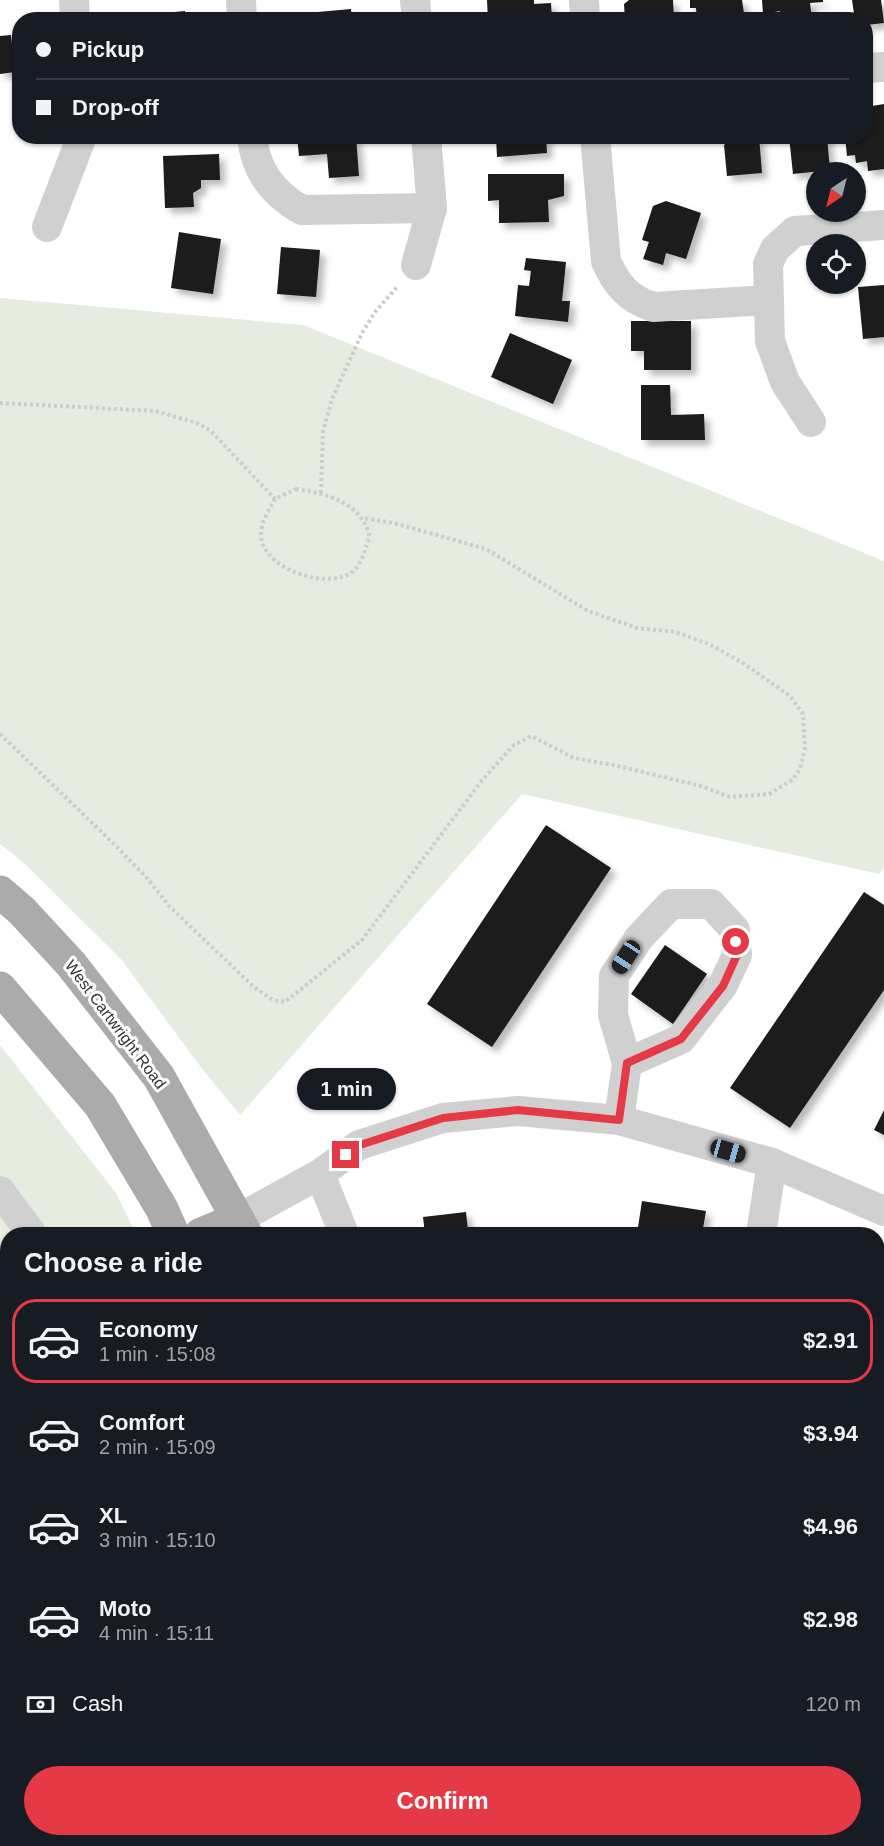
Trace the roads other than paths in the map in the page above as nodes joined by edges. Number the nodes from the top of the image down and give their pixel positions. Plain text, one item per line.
1 (79, 144) edge
2 (254, 144) edge
3 (427, 144) edge
4 (596, 144) edge
5 (432, 208) junction
6 (884, 225) edge
7 (46, 227) dead end
8 (416, 265) road end
9 (769, 300) junction
10 (811, 422) dead end
11 (0, 892) edge
12 (0, 988) edge
13 (627, 1063) junction
14 (619, 1120) junction
15 (772, 1163) junction
16 (320, 1174) junction
17 (0, 1191) edge
18 (884, 1211) edge
19 (27, 1227) edge
20 (171, 1227) edge
21 (242, 1227) edge
22 (341, 1227) edge
23 (762, 1227) edge

1 - 7 street
2 - 5 street
3 - 5 street
4 - 9 street
5 - 8 street
6 - 9 street
9 - 10 street
11 - 21 main road, West Cartwright Road
12 - 20 main road
13 - 13 street
13 - 14 street
14 - 15 street
14 - 16 street
15 - 18 street
15 - 23 street
16 - 21 street
16 - 22 street
17 - 19 street

